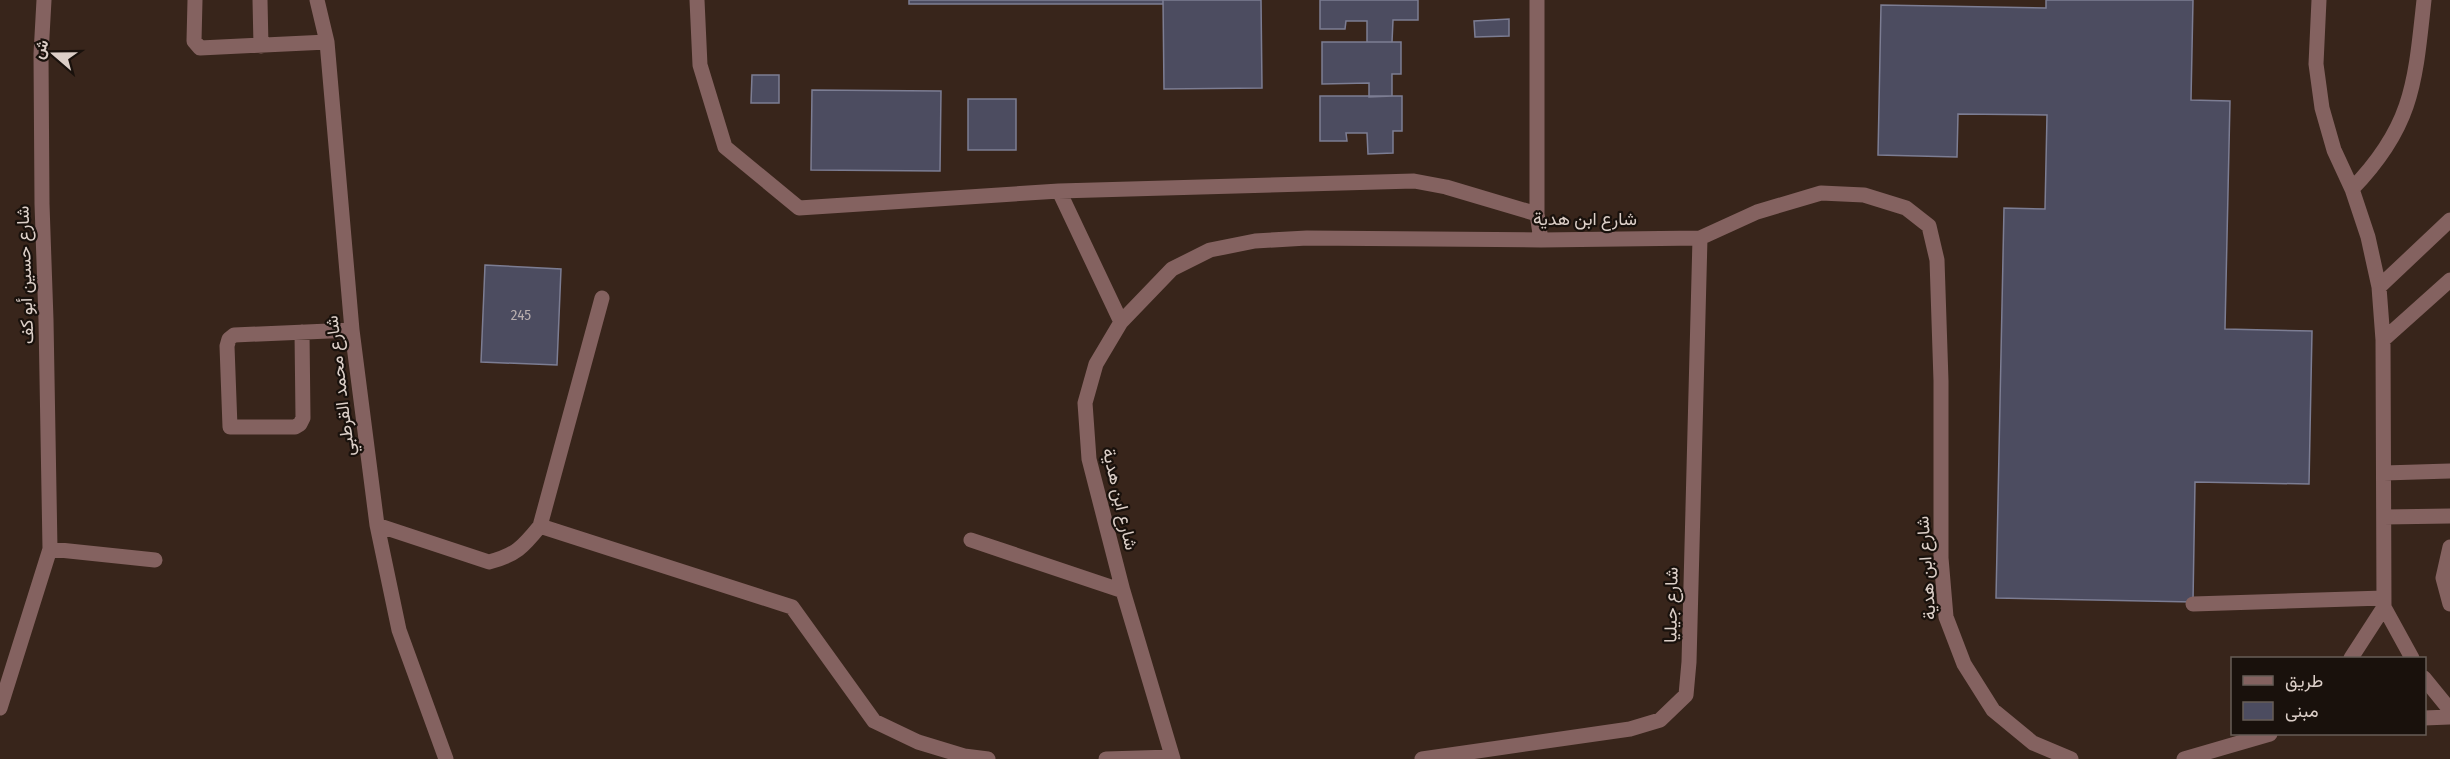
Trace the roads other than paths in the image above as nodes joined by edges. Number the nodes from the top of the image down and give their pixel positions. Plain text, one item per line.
1 (44, 0) edge
2 (195, 0) edge
3 (260, 0) edge
4 (317, 0) edge
5 (697, 0) edge
6 (1537, 0) edge
7 (2319, 0) edge
8 (2424, 0) edge
9 (327, 42) junction
10 (261, 46) junction
11 (2352, 189) junction
12 (1059, 191) junction
13 (1537, 214) junction
14 (2450, 220) edge
15 (1700, 238) junction
16 (1541, 240) junction
17 (2450, 280) edge
18 (2379, 287) junction
19 (603, 298) dead end
20 (1121, 322) junction
21 (352, 330) junction
22 (302, 332) junction
23 (2383, 340) junction
24 (2450, 471) edge
25 (2384, 473) junction
26 (2450, 516) edge
27 (2384, 518) junction
28 (376, 525) junction
29 (540, 526) junction
30 (971, 540) dead end
31 (2450, 547) edge
32 (50, 549) junction
33 (155, 560) dead end
34 (1123, 591) junction
35 (2384, 602) junction
36 (2193, 604) dead end
37 (2450, 604) edge
38 (2352, 657) edge
39 (2412, 657) edge
40 (2426, 680) edge
41 (0, 708) edge
42 (2450, 710) edge
43 (2450, 717) edge
44 (2426, 718) edge
45 (2267, 735) edge
46 (1172, 758) edge
47 (446, 759) edge
48 (988, 759) edge
49 (1106, 759) edge
50 (1422, 759) edge
51 (2071, 759) edge
52 (2184, 759) edge

1 - 32 street, شارع حسين أبو كف
2 - 10 street
3 - 10 street
4 - 9 street, شارع محمد القرطبي
5 - 12 street
6 - 13 street
7 - 11 street
8 - 11 street
9 - 10 street
9 - 21 street, شارع محمد القرطبي
11 - 18 street
12 - 13 street
12 - 20 street
13 - 16 street
14 - 18 street
15 - 16 street, شارع ابن هدية
15 - 50 street, شارع جيليا
15 - 51 street, شارع ابن هدية
16 - 20 street, شارع ابن هدية
17 - 23 street
18 - 23 street
19 - 29 street
20 - 34 street, شارع ابن هدية
21 - 22 street
21 - 28 street, شارع محمد القرطبي
22 - 22 street
23 - 25 street
24 - 25 street
25 - 27 street
26 - 27 street
27 - 35 street
28 - 29 street
28 - 47 street, شارع محمد القرطبي
29 - 48 street
30 - 34 street
31 - 37 street
32 - 33 street
32 - 41 street, شارع حسين أبو كف
34 - 46 street, شارع ابن هدية
35 - 36 street
35 - 38 street
35 - 39 street
40 - 42 street
43 - 44 street
45 - 52 street
46 - 49 street

